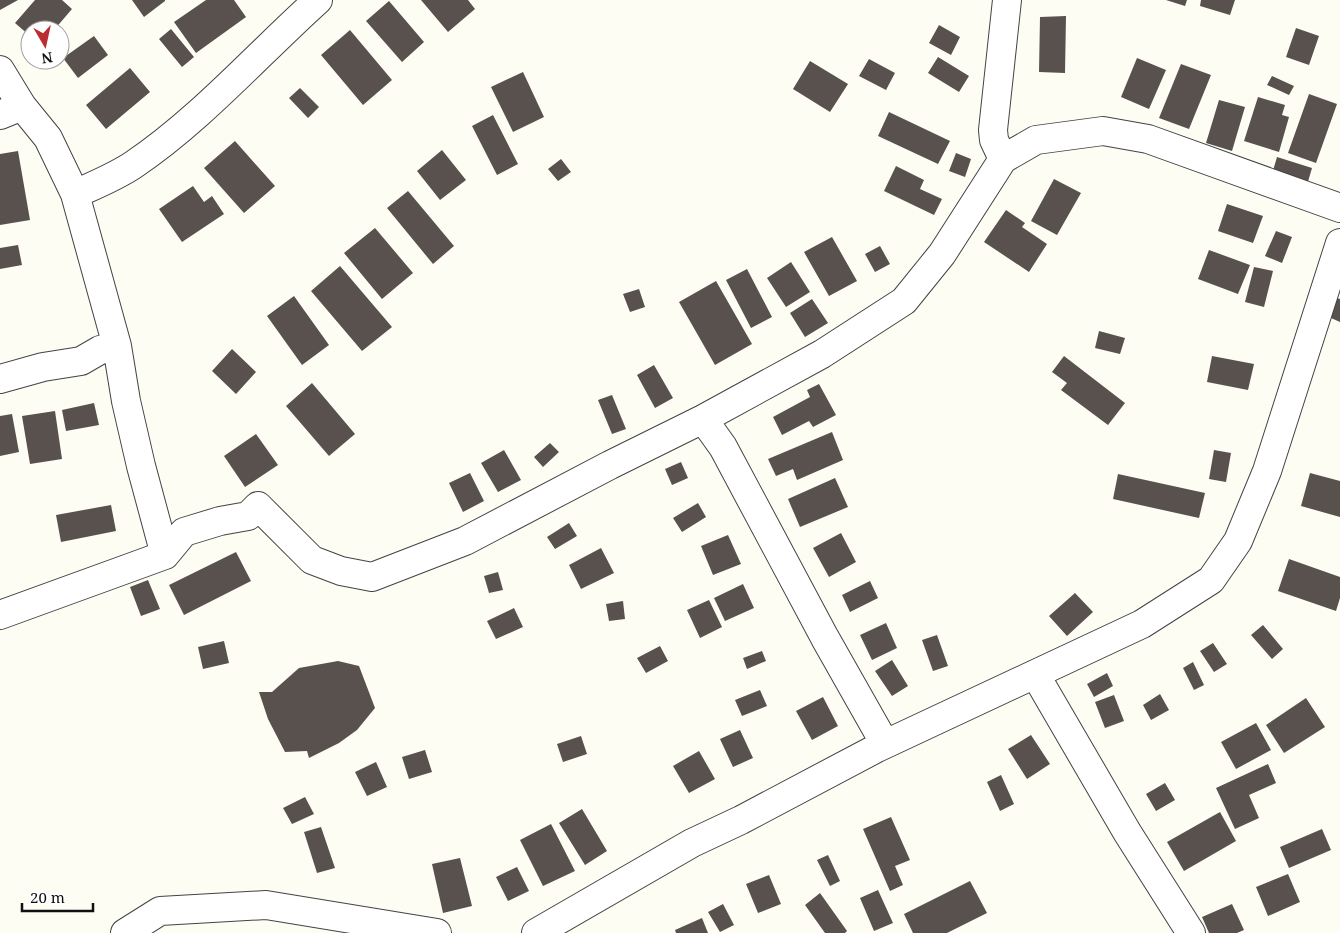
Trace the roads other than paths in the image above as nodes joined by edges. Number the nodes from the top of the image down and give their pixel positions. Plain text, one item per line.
1 (1007, 0) edge
2 (306, 4) edge
3 (0, 70) edge
4 (11, 111) edge
5 (1003, 159) junction
6 (75, 194) junction
7 (1340, 208) edge
8 (1340, 243) edge
9 (117, 346) junction
10 (0, 379) edge
11 (703, 419) junction
12 (165, 554) junction
13 (0, 615) edge
14 (1035, 674) junction
15 (885, 744) junction
16 (125, 933) edge
17 (437, 933) edge
18 (531, 933) edge
19 (536, 933) edge
20 (1191, 933) edge

1 - 5 street
2 - 6 street
3 - 4 street
4 - 6 street
5 - 7 street
5 - 11 street
6 - 9 street
8 - 14 street
9 - 10 street
9 - 12 street
11 - 12 street
11 - 15 street
12 - 13 street
14 - 15 street
14 - 20 street
15 - 19 street
16 - 17 street
18 - 19 street

